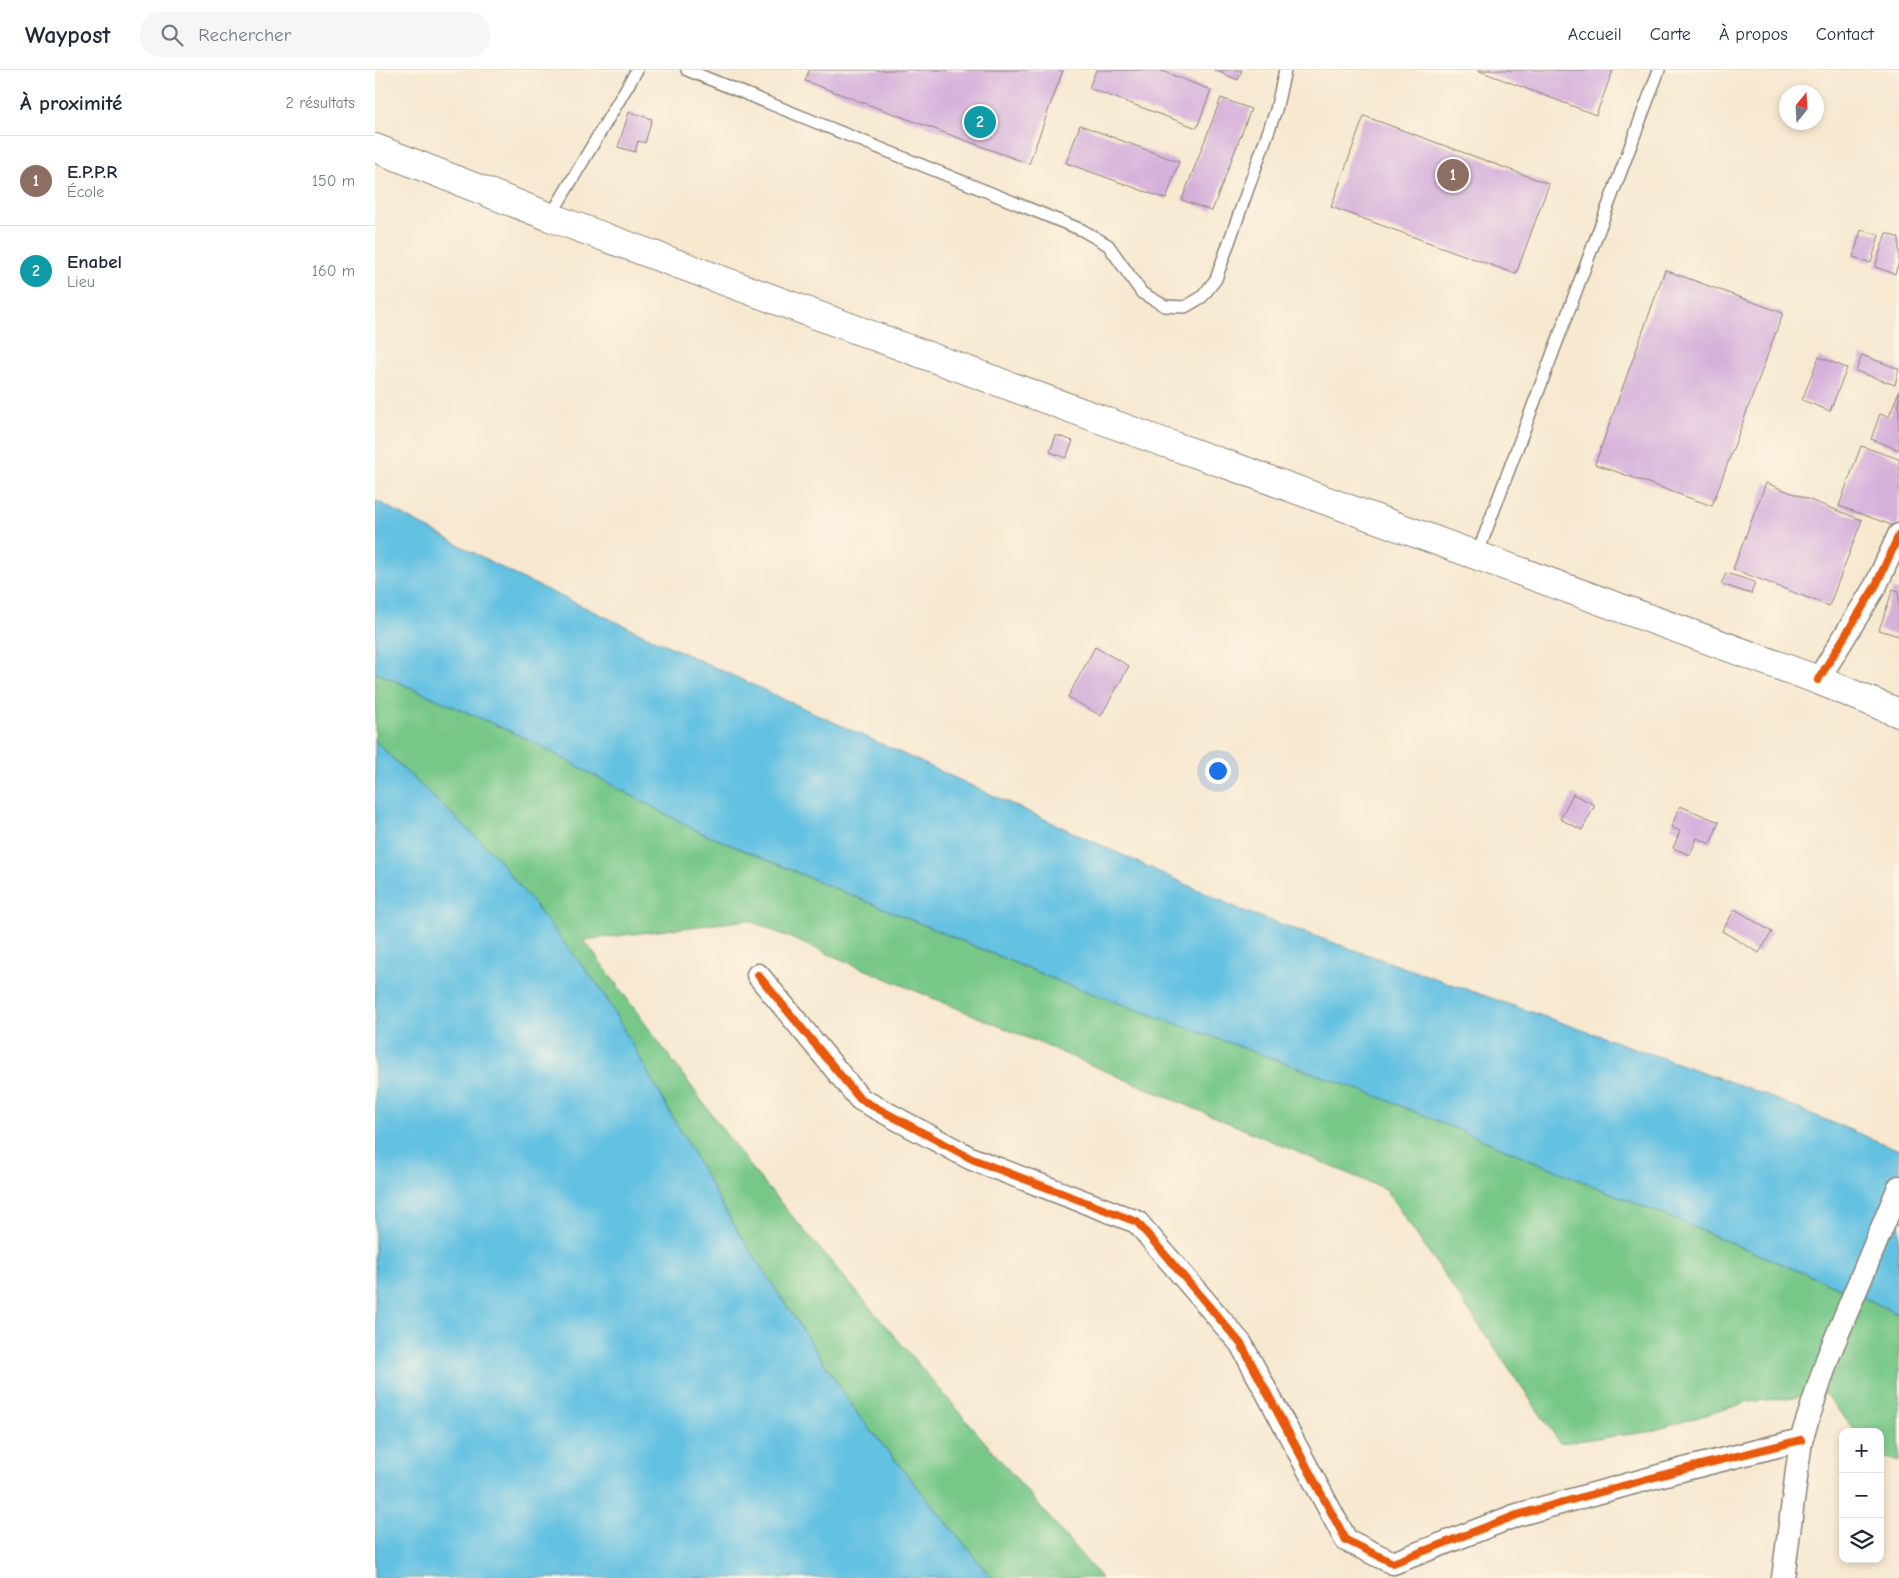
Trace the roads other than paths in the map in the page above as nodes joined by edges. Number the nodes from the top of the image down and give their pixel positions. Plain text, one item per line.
1 (637, 70) edge
2 (687, 70) edge
3 (1285, 70) edge
4 (1659, 70) edge
5 (375, 148) edge
6 (550, 217) junction
7 (1899, 535) edge
8 (1477, 556) junction
9 (1818, 680) junction
10 (1899, 713) edge
11 (758, 975) dead end
12 (1895, 1196) edge
13 (1801, 1440) junction
14 (1396, 1570) edge
15 (1783, 1578) edge

1 - 6 lane
2 - 3 lane
4 - 8 lane
5 - 6 highway
6 - 8 highway
7 - 9 street
8 - 9 highway
9 - 10 highway
11 - 14 street
12 - 13 street
13 - 14 street
13 - 15 street

